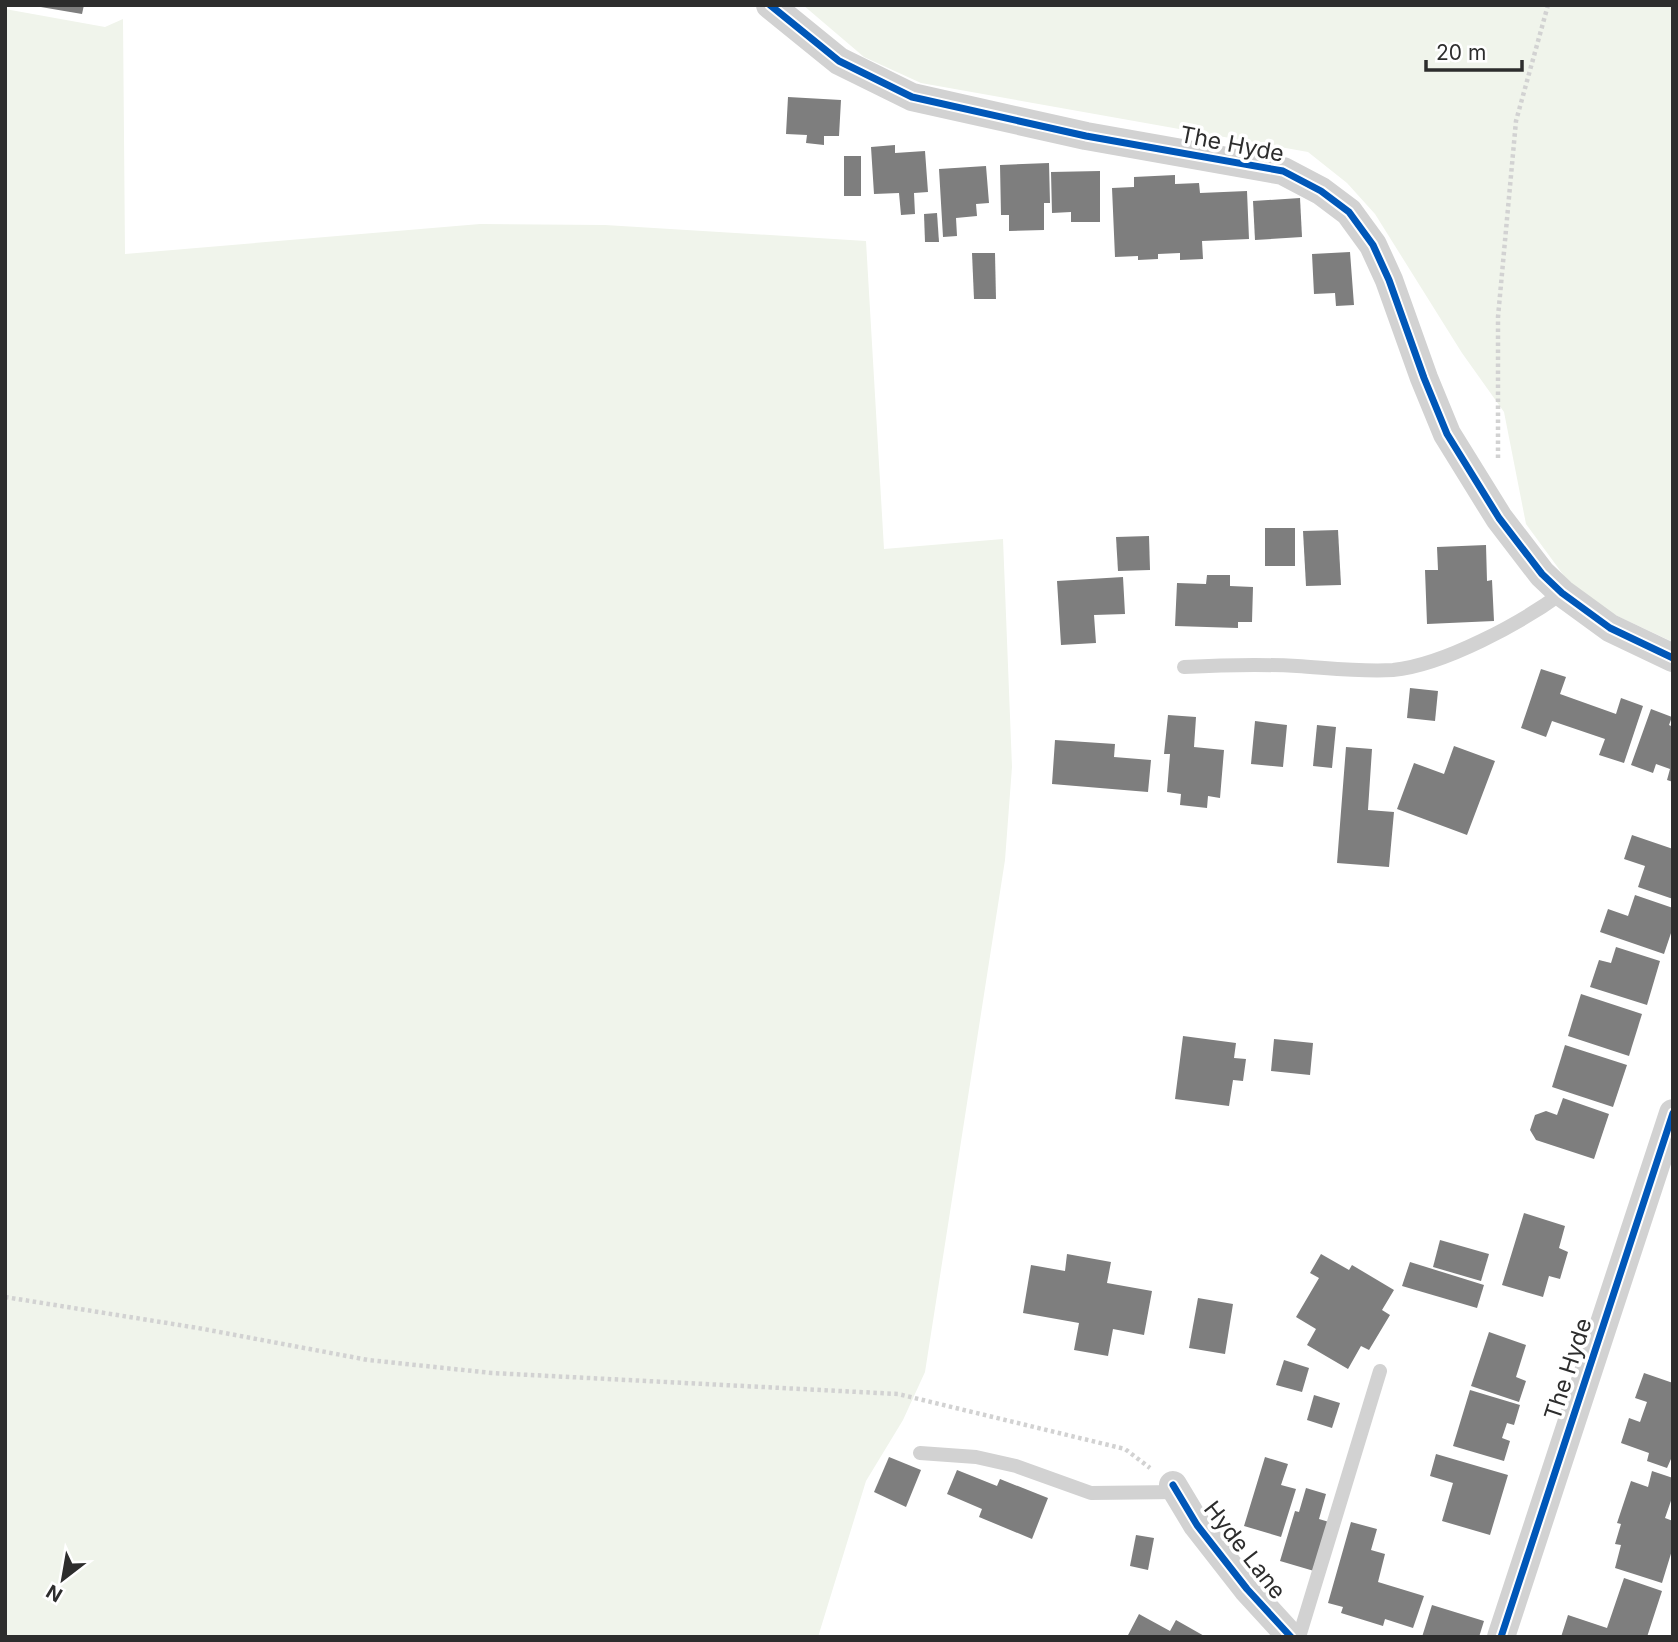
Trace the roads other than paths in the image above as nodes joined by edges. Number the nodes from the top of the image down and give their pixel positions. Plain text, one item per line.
1 (770, 5) edge
2 (1562, 593) junction
3 (1673, 658) edge
4 (1184, 667) dead end
5 (1673, 1113) edge
6 (1380, 1371) dead end
7 (920, 1453) dead end
8 (1175, 1488) joint
9 (1291, 1637) edge
10 (1299, 1637) edge
11 (1501, 1637) edge

1 - 2 street, The Hyde
2 - 3 street, The Hyde
2 - 4 lane
5 - 11 street, The Hyde
6 - 10 lane
7 - 8 lane
8 - 9 street, Hyde Lane

